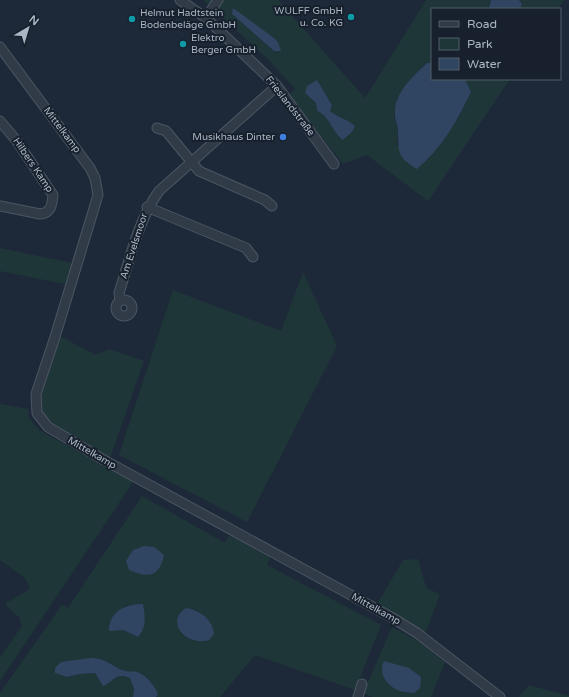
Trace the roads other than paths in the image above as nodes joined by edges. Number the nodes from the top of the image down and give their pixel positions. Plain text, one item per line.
1 (180, 0) edge
2 (218, 0) edge
3 (206, 18) junction
4 (0, 46) edge
5 (276, 86) junction
6 (0, 121) edge
7 (157, 128) dead end
8 (192, 162) junction
9 (334, 164) dead end
10 (0, 206) edge
11 (272, 206) dead end
12 (147, 207) junction
13 (253, 258) dead end
14 (120, 300) dead end
15 (362, 684) dead end
16 (358, 697) edge
17 (500, 697) edge

1 - 3 street, Frieslandstraße
2 - 3 street
3 - 5 street, Frieslandstraße
4 - 17 street, Mittelkamp
5 - 8 street, Am Evelsmoor
5 - 9 street, Frieslandstraße
6 - 10 street, Hilbers Kamp
7 - 8 street
8 - 11 street
8 - 12 street, Am Evelsmoor
12 - 13 street
12 - 14 street, Am Evelsmoor
15 - 16 street

